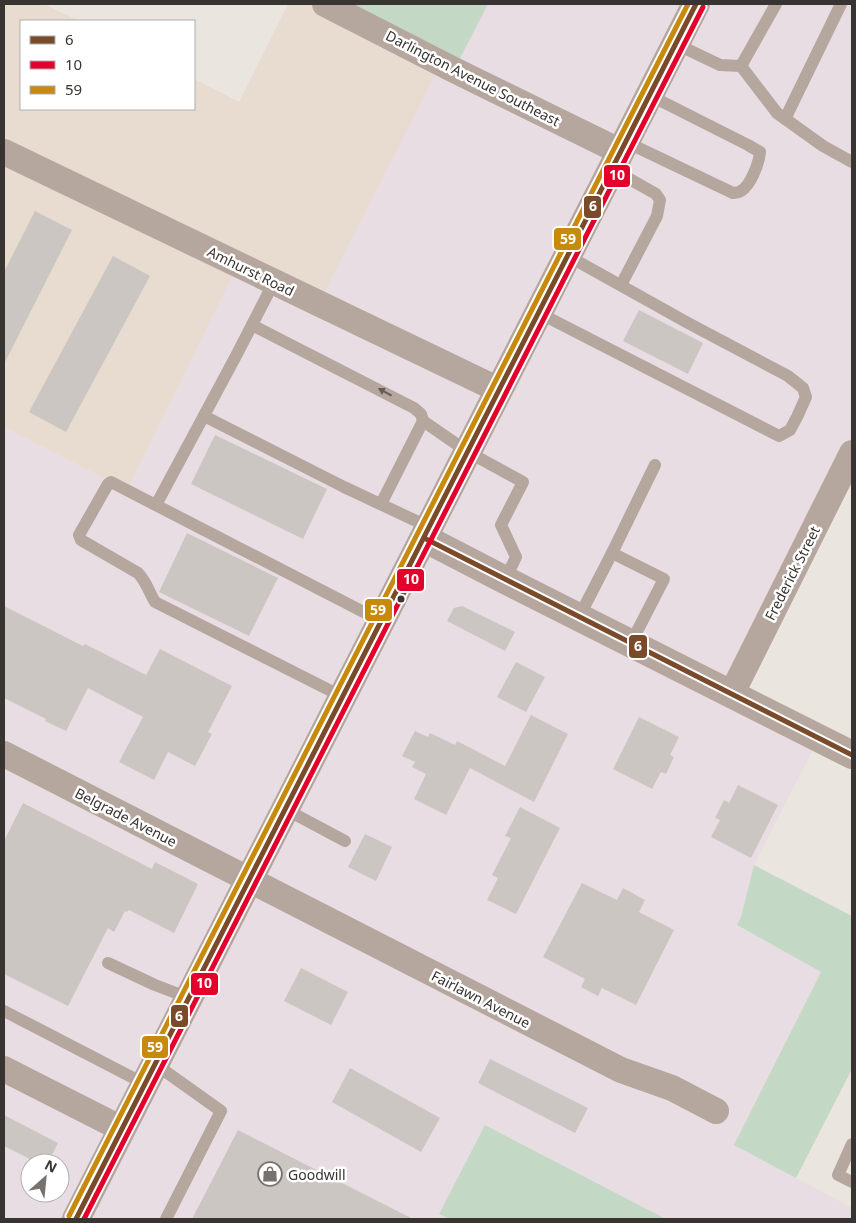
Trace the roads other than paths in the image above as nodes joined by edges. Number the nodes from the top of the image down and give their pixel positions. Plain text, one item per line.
1 (325, 4) edge
2 (696, 4) edge
3 (776, 4) edge
4 (841, 4) edge
5 (676, 44) junction
6 (740, 66) junction
7 (649, 95) junction
8 (784, 119) junction
9 (4, 152) edge
10 (619, 154) junction
11 (852, 162) edge
12 (568, 256) junction
13 (274, 282) junction
14 (621, 285) junction
15 (538, 313) junction
16 (252, 324) junction
17 (499, 390) junction
18 (204, 416) junction
19 (422, 421) junction
20 (468, 452) junction
21 (852, 453) edge
22 (655, 465) dead end
23 (846, 482) edge
24 (381, 504) junction
25 (156, 505) junction
26 (427, 532) junction
27 (612, 554) junction
28 (505, 580) junction
29 (579, 617) junction
30 (381, 621) junction
31 (631, 643) junction
32 (732, 693) junction
33 (343, 696) junction
34 (4, 754) edge
35 (852, 755) edge
36 (285, 809) junction
37 (345, 841) dead end
38 (249, 880) junction
39 (108, 963) dead end
40 (189, 998) junction
41 (4, 1011) edge
42 (4, 1069) edge
43 (150, 1074) junction
44 (716, 1111) dead end
45 (122, 1129) junction
46 (852, 1144) edge
47 (852, 1182) edge
48 (76, 1219) edge
49 (166, 1219) edge

1 - 10 street, Darlington Avenue Southeast
2 - 5 main road
3 - 6 lane
4 - 8 lane
5 - 6 lane
5 - 7 main road
6 - 8 lane
7 - 10 main road
7 - 10 lane
8 - 11 lane
9 - 13 street, Amhurst Road
10 - 12 main road
10 - 14 lane
12 - 14 lane
12 - 15 main road
13 - 16 lane
13 - 17 street, Amhurst Road
14 - 15 lane
15 - 17 main road
16 - 18 lane
19 -> 16 lane
17 - 20 main road
18 - 24 lane
18 - 25 lane
19 - 20 lane
19 - 24 lane
20 - 26 main road
20 - 28 lane
21 - 23 street, Frederick Street
22 - 27 lane
23 - 32 street, Frederick Street
24 - 26 lane
25 - 30 lane
25 - 33 lane
26 - 28 street
26 - 30 main road
27 - 29 lane
27 - 31 lane
28 - 29 street
29 - 31 street
30 - 33 main road
31 - 32 street
32 - 35 street
33 - 36 main road
34 - 38 street, Belgrade Avenue
36 - 37 lane
36 - 38 main road
38 - 40 main road
38 - 44 street, Fairlawn Avenue
39 - 40 lane
40 - 43 main road
41 - 43 lane
42 - 45 street
43 - 45 main road
43 - 49 lane
45 - 48 main road
46 - 47 lane

